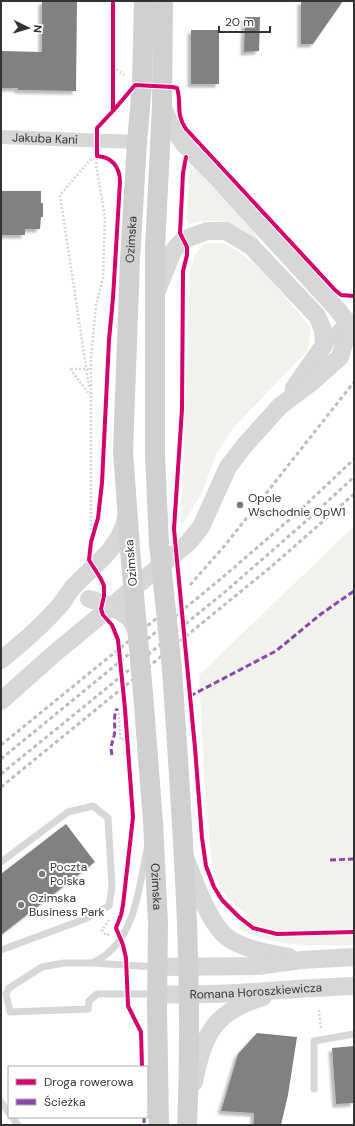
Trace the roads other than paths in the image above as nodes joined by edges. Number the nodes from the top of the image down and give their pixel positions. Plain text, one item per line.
1 (144, 1) edge
2 (163, 1) edge
3 (162, 106) junction
4 (1, 136) edge
5 (137, 142) junction
6 (155, 296) junction
7 (352, 326) edge
8 (324, 345) junction
9 (280, 406) junction
10 (127, 514) junction
11 (62, 603) junction
12 (137, 632) junction
13 (1, 660) edge
14 (1, 701) edge
15 (152, 822) junction
16 (184, 854) junction
17 (1, 862) edge
18 (1, 950) edge
19 (354, 957) edge
20 (302, 960) junction
21 (92, 963) junction
22 (158, 967) junction
23 (189, 967) junction
24 (354, 986) edge
25 (301, 988) junction
26 (3, 994) edge
27 (158, 994) junction
28 (188, 994) junction
29 (354, 1034) edge
30 (314, 1089) dead end
31 (188, 1098) junction
32 (1, 1102) edge
33 (8, 1112) edge
34 (159, 1125) edge
35 (187, 1125) edge

1 - 5 main road, Ozimska
2 - 3 main road, Ozimska
3 - 6 main road, Ozimska
3 - 7 street
4 - 5 street, Jakuba Kani
5 - 10 main road, Ozimska
6 - 8 street
6 - 16 main road, Ozimska, bridge
7 - 8 street
7 - 9 street
8 - 9 street
9 - 14 street
10 - 11 street
10 - 12 main road, Ozimska, bridge
11 - 12 street, bridge
11 - 13 street
12 - 15 main road, Ozimska, bridge
15 - 21 lane
15 - 22 main road, Ozimska
16 - 20 street
16 - 23 main road, Ozimska
17 - 18 lane
19 - 20 street, Romana Horoszkiewicza
20 - 23 street, Romana Horoszkiewicza
21 - 22 lane
21 - 26 lane
22 - 23 street, Romana Horoszkiewicza
22 - 27 main road, Ozimska
23 - 28 main road, Ozimska
24 - 25 street, Romana Horoszkiewicza
25 - 28 street, Romana Horoszkiewicza
25 - 31 street
26 - 27 lane
27 - 28 street, Romana Horoszkiewicza
27 - 34 main road, Ozimska
28 - 31 main road, Ozimska
29 - 30 lane
31 - 35 main road, Ozimska
32 - 33 lane

